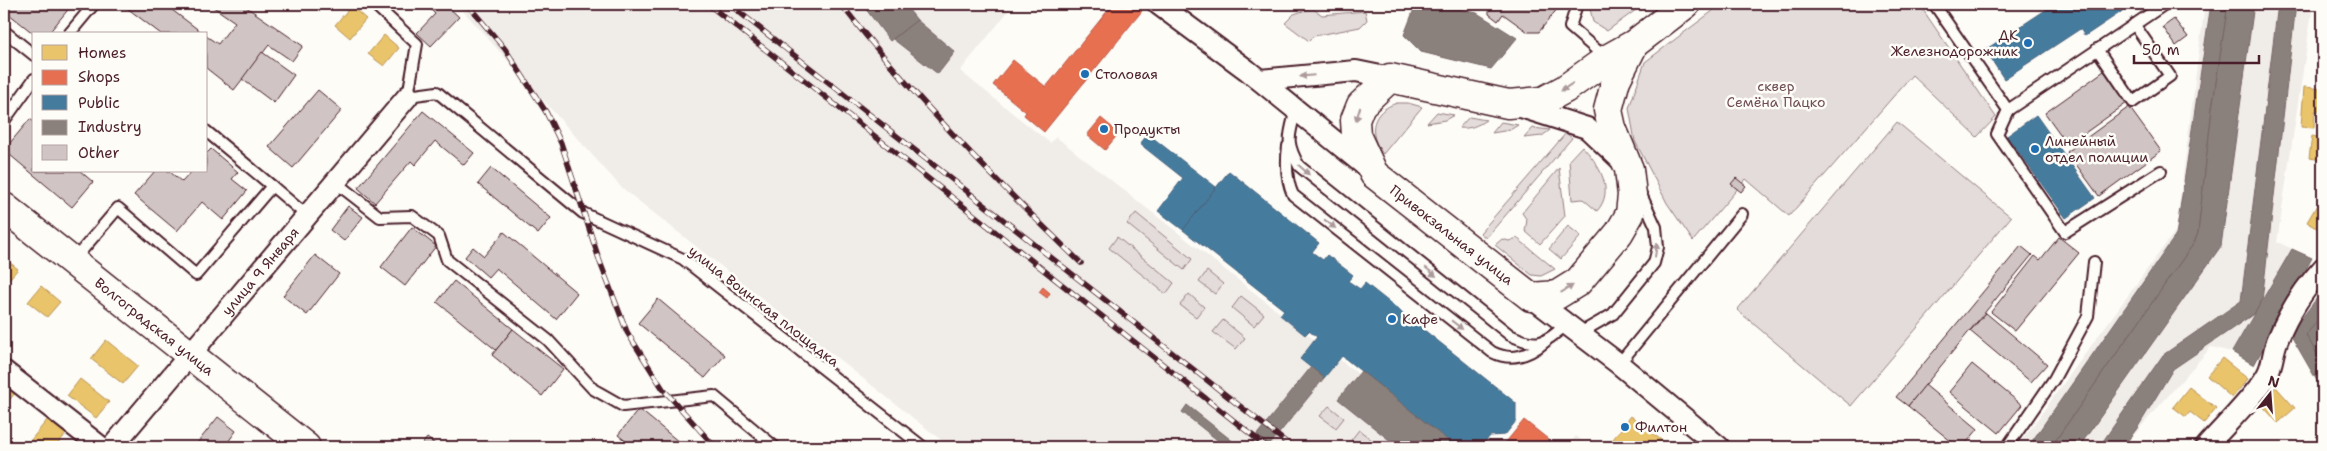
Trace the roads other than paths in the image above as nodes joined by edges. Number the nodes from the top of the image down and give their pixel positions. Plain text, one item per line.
1 (94, 4) edge
2 (374, 4) edge
3 (1158, 4) edge
4 (1577, 4) edge
5 (1686, 4) edge
6 (1934, 4) edge
7 (2165, 4) edge
8 (2134, 24) junction
9 (4, 31) edge
10 (72, 32) edge
11 (1634, 44) junction
12 (2097, 49) junction
13 (32, 53) edge
14 (1607, 59) junction
15 (1390, 78) junction
16 (1260, 80) junction
17 (32, 82) edge
18 (408, 96) junction
19 (1508, 104) junction
20 (1296, 109) junction
21 (2008, 110) junction
22 (4, 121) edge
23 (208, 133) edge
24 (1289, 142) junction
25 (1629, 169) junction
26 (2161, 171) dead end
27 (1374, 174) junction
28 (335, 182) junction
29 (272, 186) junction
30 (4, 207) edge
31 (1742, 214) dead end
32 (306, 216) junction
33 (72, 262) junction
34 (2094, 262) dead end
35 (2323, 268) edge
36 (1531, 297) junction
37 (1574, 328) junction
38 (1546, 342) junction
39 (188, 355) junction
40 (1619, 364) junction
41 (4, 371) edge
42 (101, 447) edge
43 (112, 447) edge
44 (306, 447) edge
45 (775, 447) edge
46 (923, 447) edge
47 (1719, 447) edge
48 (2007, 447) edge
49 (2206, 447) edge

1 - 10 lane
2 - 18 lane
3 - 16 street, Привокзальная улица
4 - 14 lane
5 - 11 street
6 - 21 lane
7 - 8 lane
8 - 12 lane
8 - 12 lane
9 - 13 lane
11 - 14 street
11 - 25 street
12 - 21 lane
14 -> 19 street
15 -> 16 street
15 - 19 street
15 -> 27 street, Привокзальная улица
16 - 20 street, Привокзальная улица
17 - 22 lane
18 - 28 street, улица 9 Января
18 - 46 lane, улица Воинская площадка
19 - 25 street
20 - 24 lane
20 - 27 street, Привокзальная улица
21 - 26 lane
23 - 29 lane
24 -> 38 lane
24 -> 38 lane
36 -> 25 street
37 -> 25 lane
27 - 36 street, Привокзальная улица
28 - 32 street, улица 9 Января
28 - 45 lane
29 - 32 lane
29 - 33 lane
30 - 33 street, Волгоградская улица
31 - 40 lane
32 - 39 street, улица 9 Января
33 - 39 street, Волгоградская улица
34 - 48 lane
35 - 49 street
36 - 37 street
37 - 38 lane
37 - 40 street
39 - 43 street, улица 9 Января
39 - 44 street, Волгоградская улица
40 - 47 street
41 - 42 street

